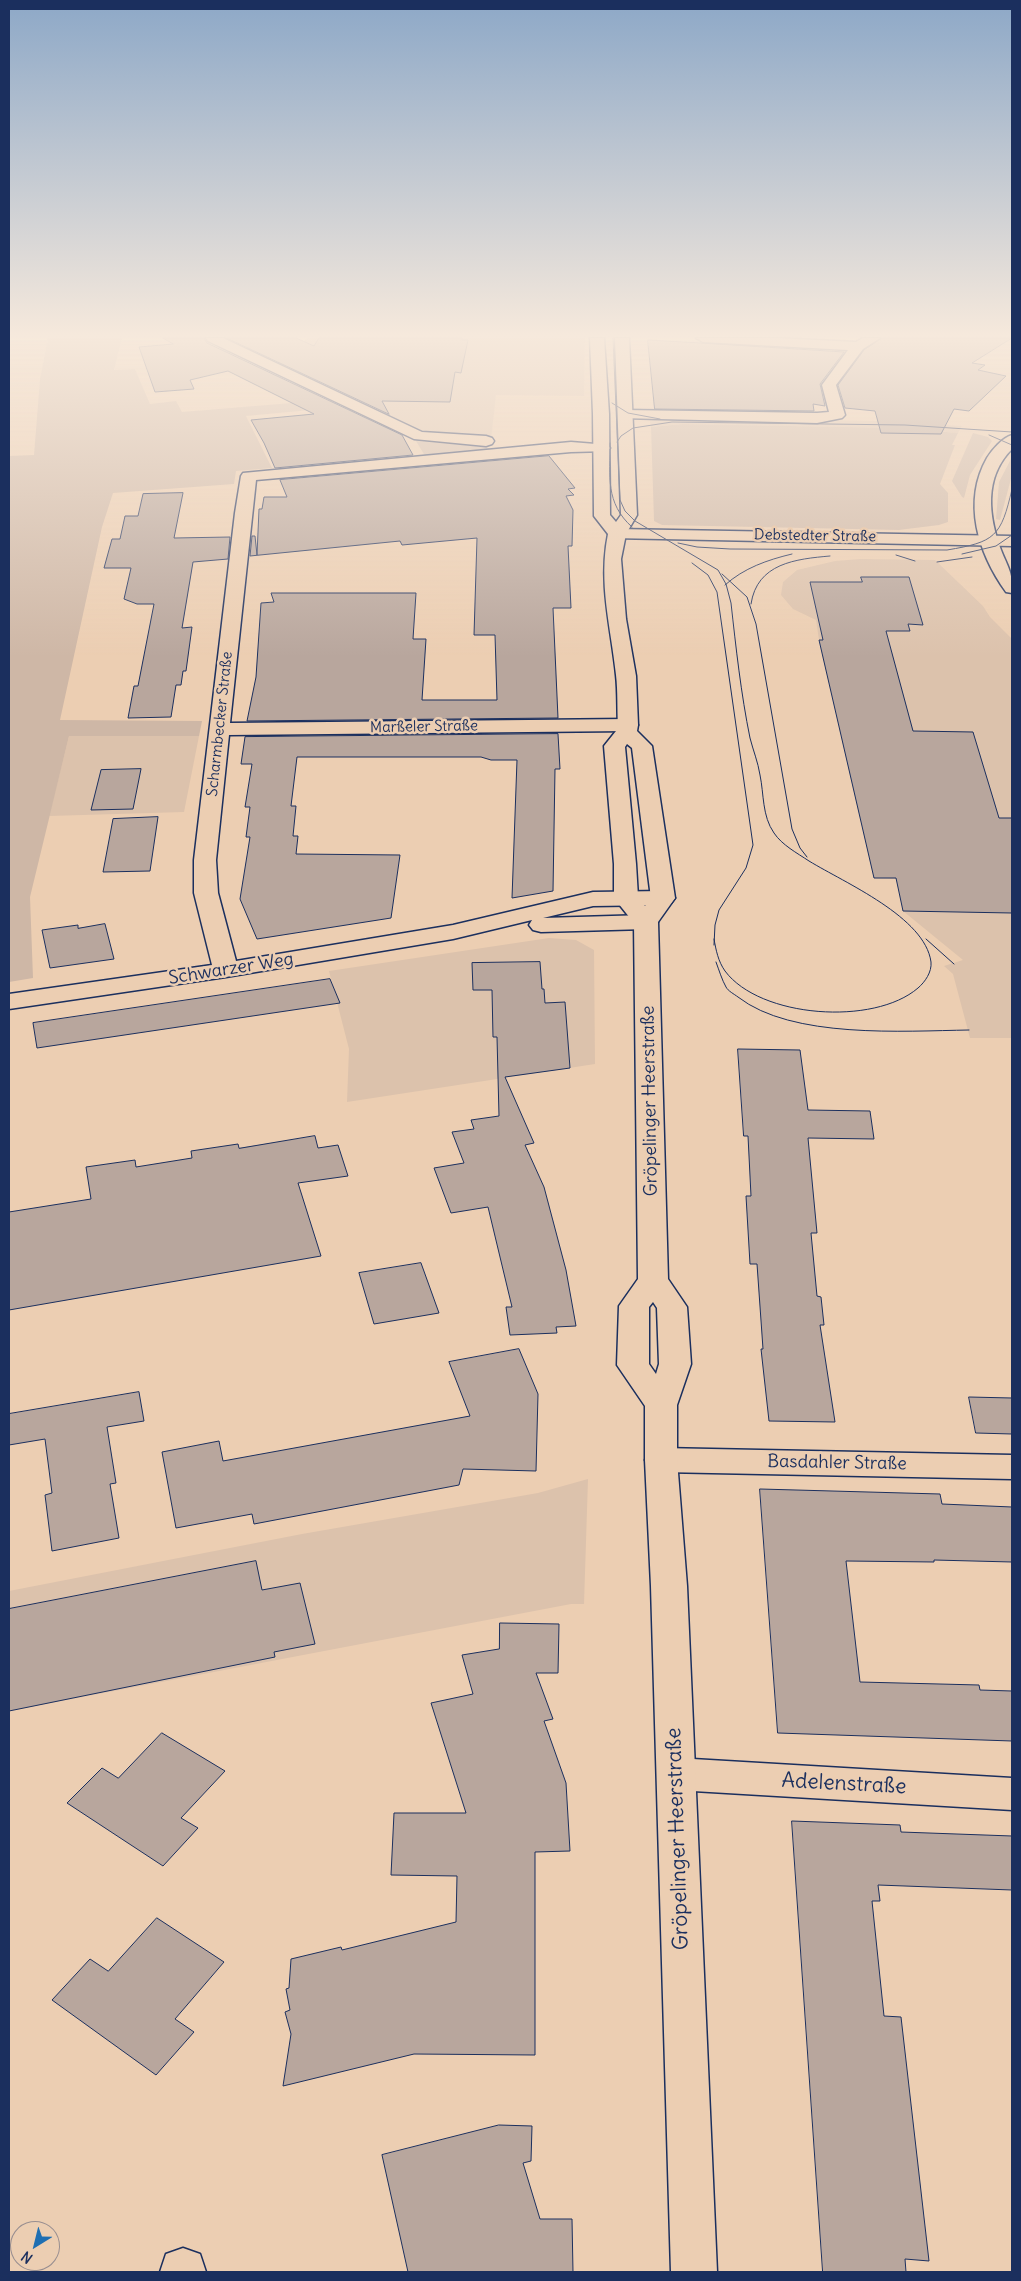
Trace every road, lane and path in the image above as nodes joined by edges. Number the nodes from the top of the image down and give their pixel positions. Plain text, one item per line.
1 (516, 444) edge
2 (602, 444) edge
3 (627, 444) edge
4 (1007, 444) edge
5 (602, 448) junction
6 (533, 451) junction
7 (617, 534) junction
8 (989, 540) junction
9 (1012, 541) edge
10 (1012, 588) edge
11 (219, 729) junction
12 (627, 729) junction
13 (626, 898) junction
14 (662, 898) junction
15 (646, 922) junction
16 (453, 932) junction
17 (226, 970) junction
18 (9, 1002) edge
19 (653, 1280) junction
20 (661, 1405) junction
21 (662, 1460) junction
22 (1012, 1467) edge
23 (676, 1774) junction
24 (1012, 1794) edge
25 (694, 2272) edge

1 - 6 street
2 - 5 street
3 - 7 street
4 - 8 street
5 - 6 street
5 - 7 street
6 - 11 street, Scharmbecker Straße
7 - 8 street, Debstedter Straße
7 - 12 street
8 - 9 street, Debstedter Straße
8 - 10 street
11 - 12 street, Marßeler Straße
11 - 17 street, Scharmbecker Straße
12 - 13 street
12 - 14 street
13 - 14 street, Schwarzer Weg
13 - 15 street
13 - 16 street, Schwarzer Weg
14 - 15 street
15 - 16 street, Schwarzer Weg
15 - 19 street, Gröpelinger Heerstraße
16 - 17 street, Schwarzer Weg
17 - 18 street, Schwarzer Weg
19 - 20 street, Gröpelinger Heerstraße
19 - 20 street
20 - 21 street, Gröpelinger Heerstraße
21 - 22 street, Basdahler Straße
21 - 23 street, Gröpelinger Heerstraße
23 - 24 street, Adelenstraße
23 - 25 street, Gröpelinger Heerstraße

